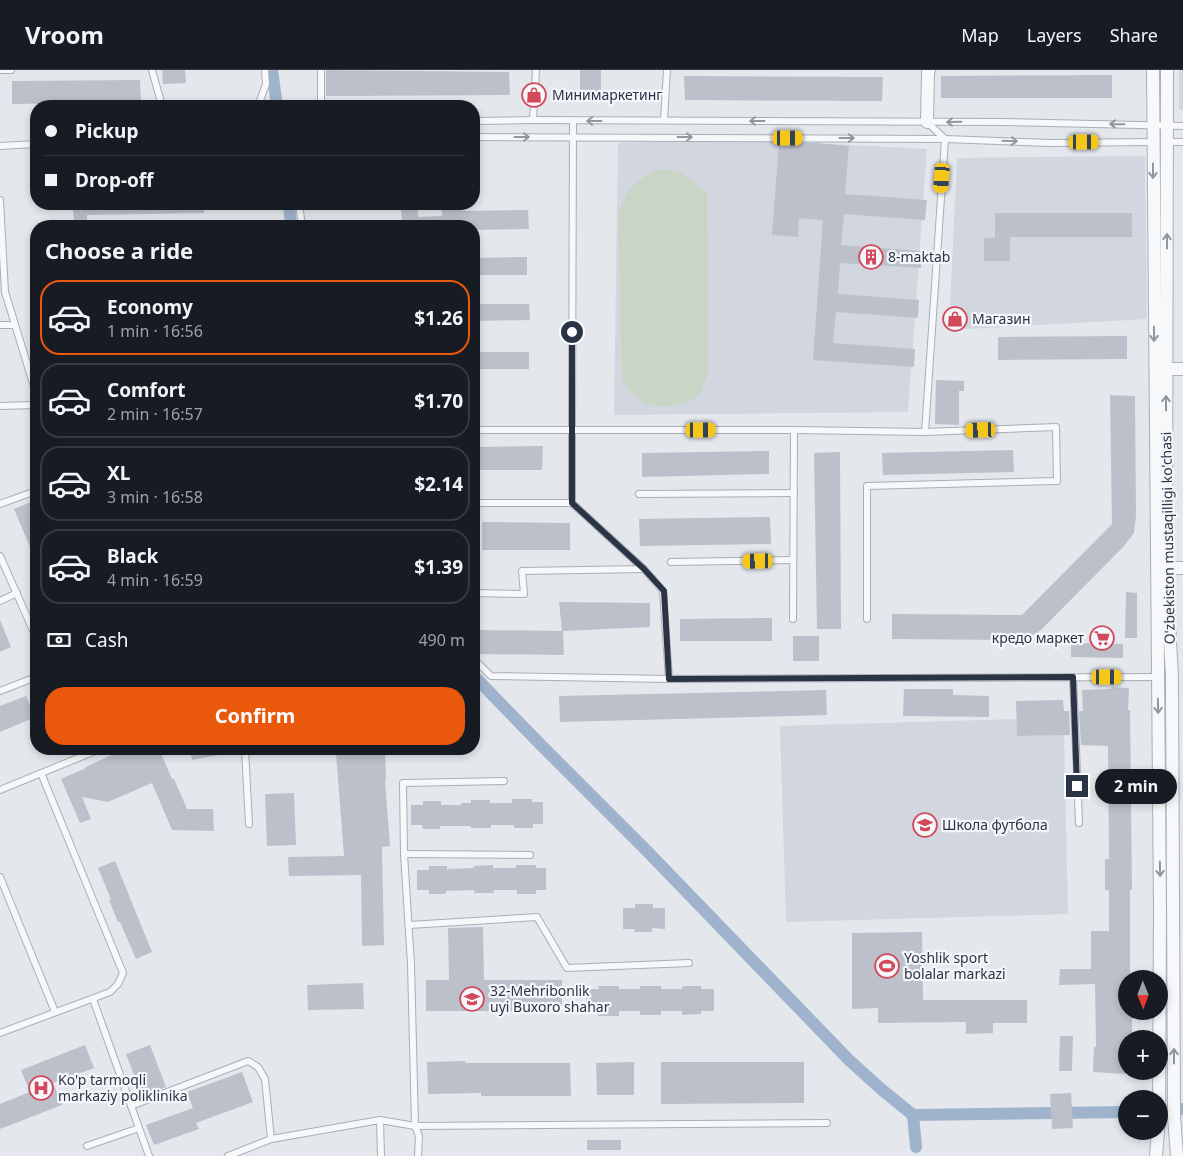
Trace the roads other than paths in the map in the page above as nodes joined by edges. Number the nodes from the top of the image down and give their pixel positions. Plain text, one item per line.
1 (0, 70) edge
2 (11, 70) edge
3 (152, 70) edge
4 (266, 70) edge
5 (320, 70) edge
6 (536, 70) edge
7 (667, 70) edge
8 (930, 70) edge
9 (1153, 70) edge
10 (1167, 70) edge
11 (160, 100) edge
12 (260, 100) edge
13 (320, 100) edge
14 (533, 120) junction
15 (664, 120) junction
16 (480, 121) edge
17 (573, 121) junction
18 (927, 122) junction
19 (1153, 126) junction
20 (1168, 126) junction
21 (1183, 126) edge
22 (480, 137) edge
23 (573, 137) junction
24 (945, 139) junction
25 (1153, 142) junction
26 (1168, 142) junction
27 (1183, 142) edge
28 (30, 144) edge
29 (0, 146) edge
30 (0, 200) edge
31 (0, 325) edge
32 (16, 325) junction
33 (1166, 369) junction
34 (1183, 369) edge
35 (30, 373) edge
36 (30, 405) edge
37 (0, 406) edge
38 (480, 430) edge
39 (572, 430) junction
40 (794, 430) junction
41 (925, 432) junction
42 (30, 493) edge
43 (794, 493) junction
44 (639, 494) dead end
45 (480, 503) edge
46 (572, 503) junction
47 (0, 504) edge
48 (0, 556) edge
49 (793, 560) junction
50 (670, 562) dead end
51 (1166, 568) junction
52 (1183, 568) edge
53 (644, 569) junction
54 (17, 593) junction
55 (480, 593) edge
56 (0, 601) edge
57 (867, 619) dead end
58 (794, 620) dead end
59 (30, 623) edge
60 (480, 665) edge
61 (1073, 677) junction
62 (1157, 677) junction
63 (1177, 677) edge
64 (30, 679) edge
65 (669, 679) junction
66 (0, 691) edge
67 (79, 755) edge
68 (245, 755) edge
69 (41, 773) junction
70 (504, 781) dead end
71 (0, 790) edge
72 (1079, 823) dead end
73 (250, 824) dead end
74 (404, 854) junction
75 (530, 855) dead end
76 (0, 876) edge
77 (409, 925) junction
78 (689, 964) dead end
79 (93, 999) junction
80 (55, 1012) junction
81 (0, 1033) edge
82 (1160, 1090) edge
83 (131, 1106) junction
84 (380, 1120) junction
85 (827, 1123) dead end
86 (415, 1126) junction
87 (139, 1128) junction
88 (271, 1139) junction
89 (1157, 1140) edge
90 (88, 1146) dead end
91 (149, 1156) edge
92 (228, 1156) edge
93 (381, 1156) edge
94 (418, 1156) edge
95 (1156, 1156) edge
96 (1177, 1156) edge

1 - 2 lane
3 - 11 lane
4 - 12 lane
5 - 13 lane
6 - 14 lane
7 - 15 lane
8 - 18 street
9 - 19 street, O'zbekiston mustaqilligi ko'chasi
10 - 20 street, O'zbekiston mustaqilligi ko'chasi
14 - 16 lane
14 - 17 lane
15 -> 17 lane
18 -> 15 lane
17 - 23 lane
19 -> 18 lane
18 - 24 lane
19 - 20 lane
19 - 25 street, O'zbekiston mustaqilligi ko'chasi
20 - 21 lane
20 - 26 street, O'zbekiston mustaqilligi ko'chasi
22 -> 23 lane
23 -> 24 lane
23 - 39 lane
24 -> 25 lane
24 - 41 lane
25 - 26 lane
25 -> 62 street, O'zbekiston mustaqilligi ko'chasi
26 - 27 lane
33 -> 26 street, O'zbekiston mustaqilligi ko'chasi
28 - 29 lane
30 - 32 lane
31 - 32 lane
32 - 35 lane
33 - 34 street
51 -> 33 street, O'zbekiston mustaqilligi ko'chasi
36 - 37 lane
38 - 39 lane
39 - 40 lane
39 - 46 lane
40 - 41 lane
40 - 43 lane
41 - 57 lane
42 - 47 lane
43 - 44 lane
43 - 49 lane
45 - 46 lane
46 - 53 lane
48 - 54 lane
49 - 50 lane
49 - 58 lane
51 - 52 street
51 - 63 street, O'zbekiston mustaqilligi ko'chasi
53 - 55 lane
53 - 65 lane
54 - 56 lane
54 - 59 lane
60 - 65 lane
61 - 62 lane
61 - 65 lane
61 - 72 lane
62 - 63 street
62 -> 82 street, O'zbekiston mustaqilligi ko'chasi
96 -> 63 street, O'zbekiston mustaqilligi ko'chasi
64 - 66 lane
67 - 69 lane
68 - 73 lane
69 - 71 lane
69 - 79 lane
70 - 74 lane
74 - 75 lane
74 - 77 lane
76 - 80 lane
77 - 78 lane
77 - 86 lane
79 - 80 lane
79 - 83 lane
80 - 81 lane
83 - 87 lane
83 - 88 lane
84 - 86 lane
84 - 88 lane
84 - 93 lane
85 - 86 lane
86 - 94 lane
87 - 90 lane
87 - 91 lane
88 - 92 lane
89 - 95 street

